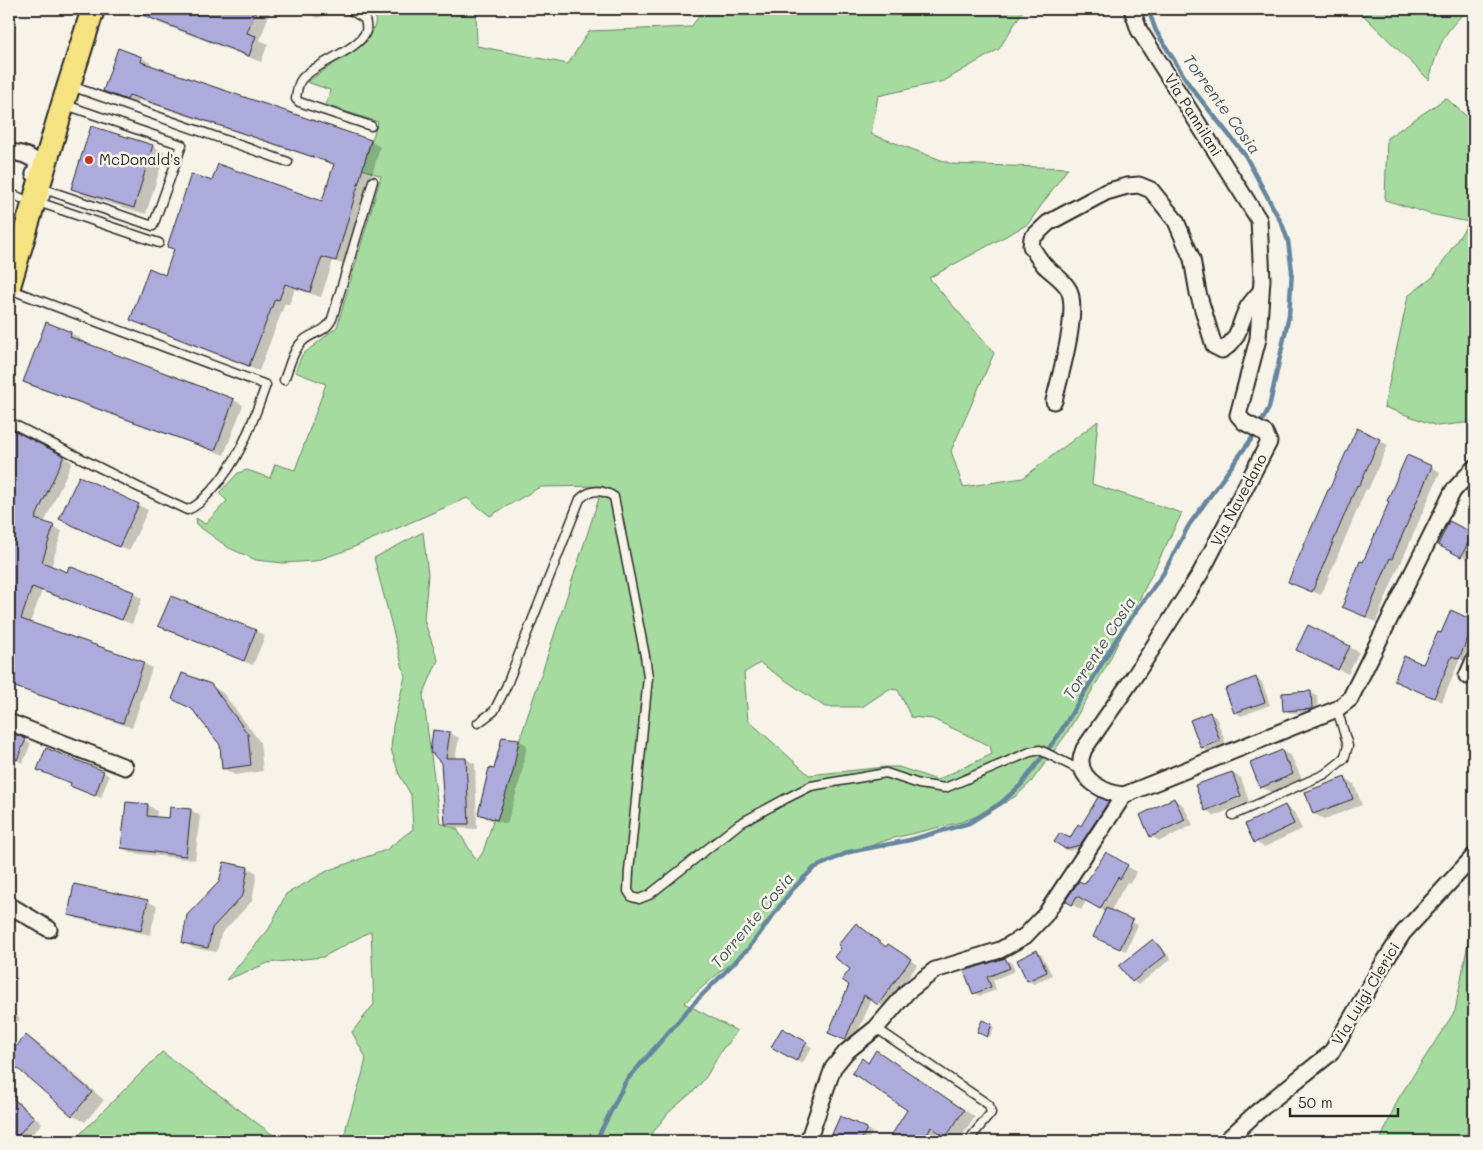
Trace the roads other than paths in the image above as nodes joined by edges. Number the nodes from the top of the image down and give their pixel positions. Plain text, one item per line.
1 (78, 9) edge
2 (93, 9) edge
3 (349, 9) edge
4 (1132, 9) edge
5 (63, 57) junction
6 (66, 94) junction
7 (371, 126) dead end
8 (9, 152) edge
9 (288, 162) dead end
10 (373, 181) dead end
11 (29, 187) edge
12 (1259, 220) joint
13 (9, 238) edge
14 (159, 243) dead end
15 (9, 287) edge
16 (1261, 291) junction
17 (284, 380) dead end
18 (1054, 401) dead end
19 (9, 422) edge
20 (1474, 468) edge
21 (1474, 660) edge
22 (1467, 676) dead end
23 (1337, 709) junction
24 (9, 722) edge
25 (478, 723) dead end
26 (125, 767) dead end
27 (1082, 767) junction
28 (1124, 796) junction
29 (1233, 815) dead end
30 (1474, 856) edge
31 (9, 905) edge
32 (50, 929) dead end
33 (876, 1028) junction
34 (972, 1136) dead end
35 (808, 1141) edge
36 (1226, 1141) edge

1 - 5 main road
2 - 6 main road
3 - 7 lane
4 - 12 street, Via Pannilani
5 - 6 street
5 - 11 main road
6 - 9 lane
6 - 11 main road
6 - 11 lane
8 - 11 street
10 - 17 lane
11 - 13 main road
11 - 14 lane
11 - 15 main road
12 - 16 street, Via Navedano
15 - 19 lane
16 - 18 street
16 - 27 street, Via Navedano
20 - 23 street
21 - 22 street
23 - 28 street
23 - 29 lane
24 - 26 street
25 - 27 lane
27 - 28 street
28 - 33 street
30 - 36 street, Via Luigi Clerici
31 - 32 street
33 - 34 lane
33 - 35 street

